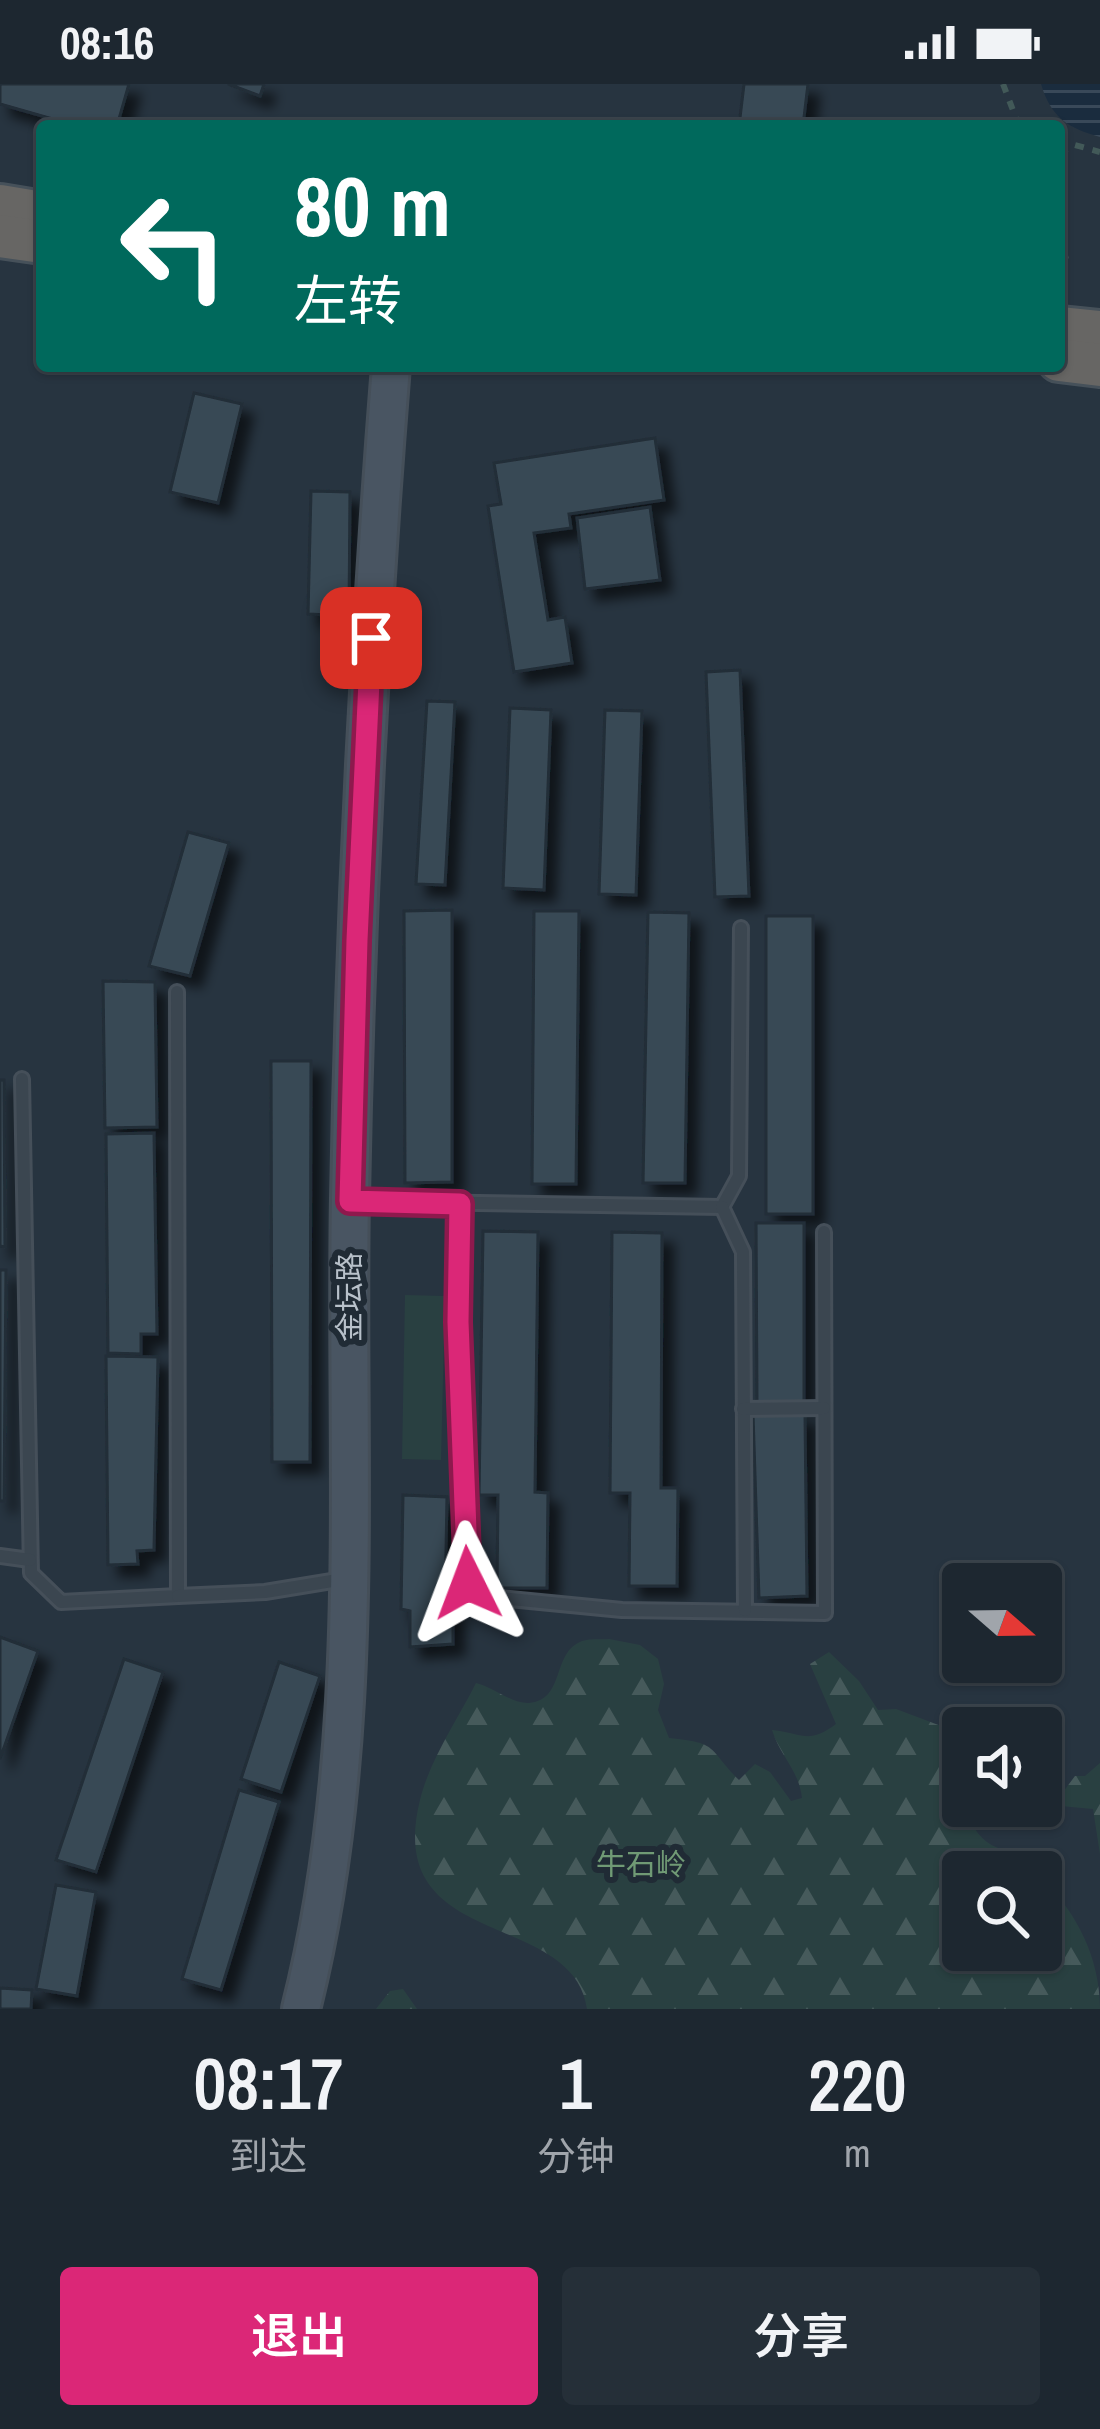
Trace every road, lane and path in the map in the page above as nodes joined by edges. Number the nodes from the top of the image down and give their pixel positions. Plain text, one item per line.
1 (1003, 84) edge
2 (1017, 120) edge
3 (1065, 150) edge
4 (1100, 152) edge
5 (0, 206) edge
6 (36, 212) edge
7 (0, 236) edge
8 (36, 241) edge
9 (1065, 256) edge
10 (1067, 263) dead end
11 (1065, 329) edge
12 (1100, 332) edge
13 (1065, 361) edge
14 (1100, 365) edge
15 (392, 372) edge
16 (742, 928) dead end
17 (177, 992) dead end
18 (22, 1079) dead end
19 (350, 1201) junction
20 (460, 1204) junction
21 (722, 1207) junction
22 (824, 1232) dead end
23 (824, 1408) junction
24 (743, 1409) junction
25 (0, 1556) edge
26 (30, 1560) junction
27 (350, 1578) junction
28 (178, 1596) junction
29 (746, 1610) junction
30 (301, 2009) edge

1 - 2 path
3 - 4 path
5 - 6 highway
7 - 8 highway
9 - 10 path
11 - 12 highway
13 - 14 highway
15 - 19 main road, 金坛路
16 - 21 lane
17 - 28 lane
18 - 26 lane
19 - 20 lane
19 - 27 main road, 金坛路
20 - 21 lane
20 - 29 lane
21 - 24 lane
22 - 23 lane
23 - 24 lane
23 - 29 lane
24 - 29 lane
25 - 26 lane
26 - 28 lane
27 - 28 lane
27 - 30 main road, 金坛路

